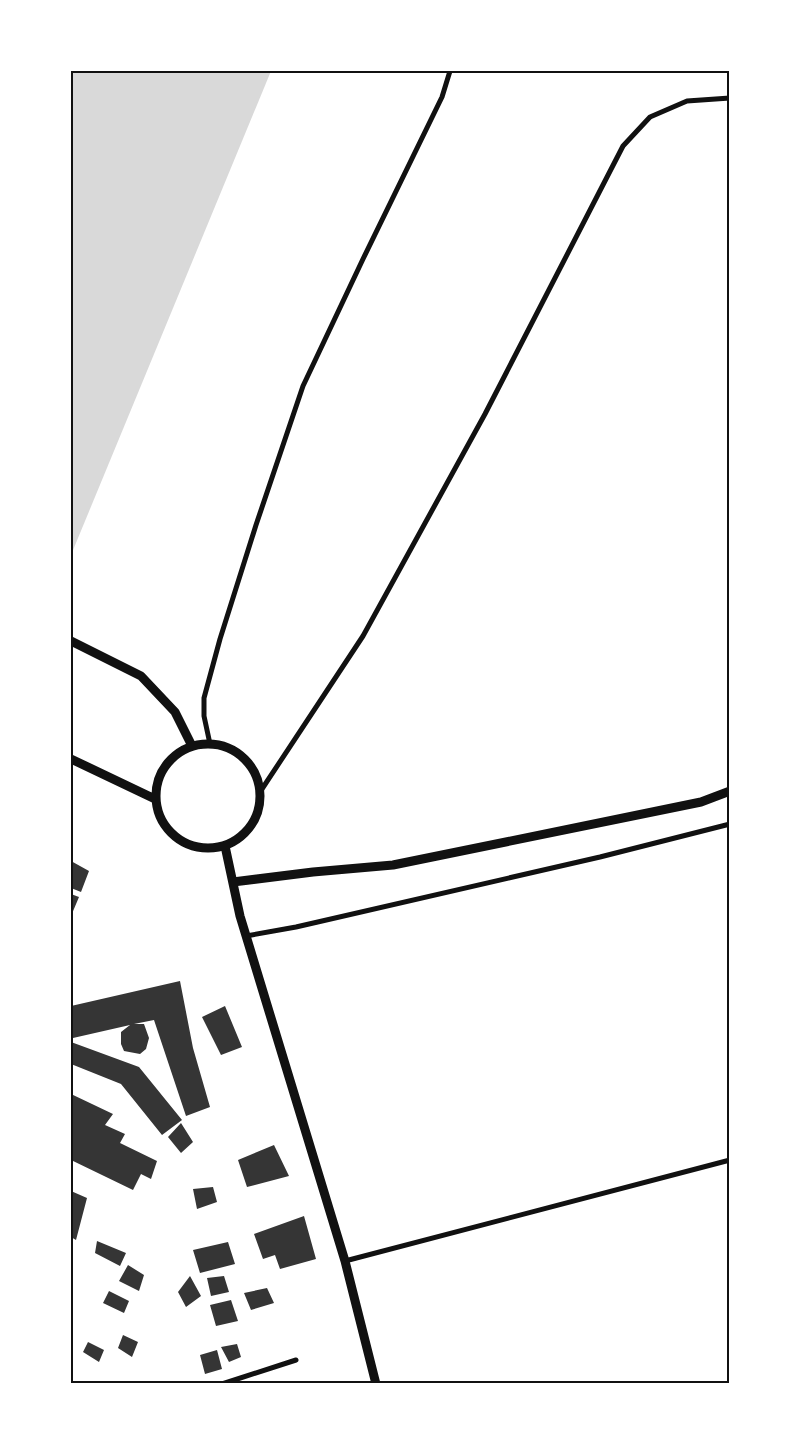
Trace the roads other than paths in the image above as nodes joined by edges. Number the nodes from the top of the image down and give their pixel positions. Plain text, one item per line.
1 (450, 71) edge
2 (730, 98) edge
3 (71, 641) edge
4 (210, 744) junction
5 (192, 746) junction
6 (71, 759) edge
7 (730, 791) edge
8 (260, 792) junction
9 (155, 799) junction
10 (730, 824) edge
11 (225, 846) junction
12 (233, 882) junction
13 (246, 936) junction
14 (730, 1160) edge
15 (345, 1261) junction
16 (296, 1360) dead end
17 (222, 1384) edge
18 (376, 1384) edge

1 - 4 street
2 - 8 street
3 - 5 street
4 - 5 street
4 - 8 street
5 - 9 street
6 - 9 street
7 - 12 street
8 - 11 street
9 - 11 street
10 - 13 street
11 - 12 street
12 - 13 street
13 - 15 street
14 - 15 street
15 - 18 street
16 - 17 street

